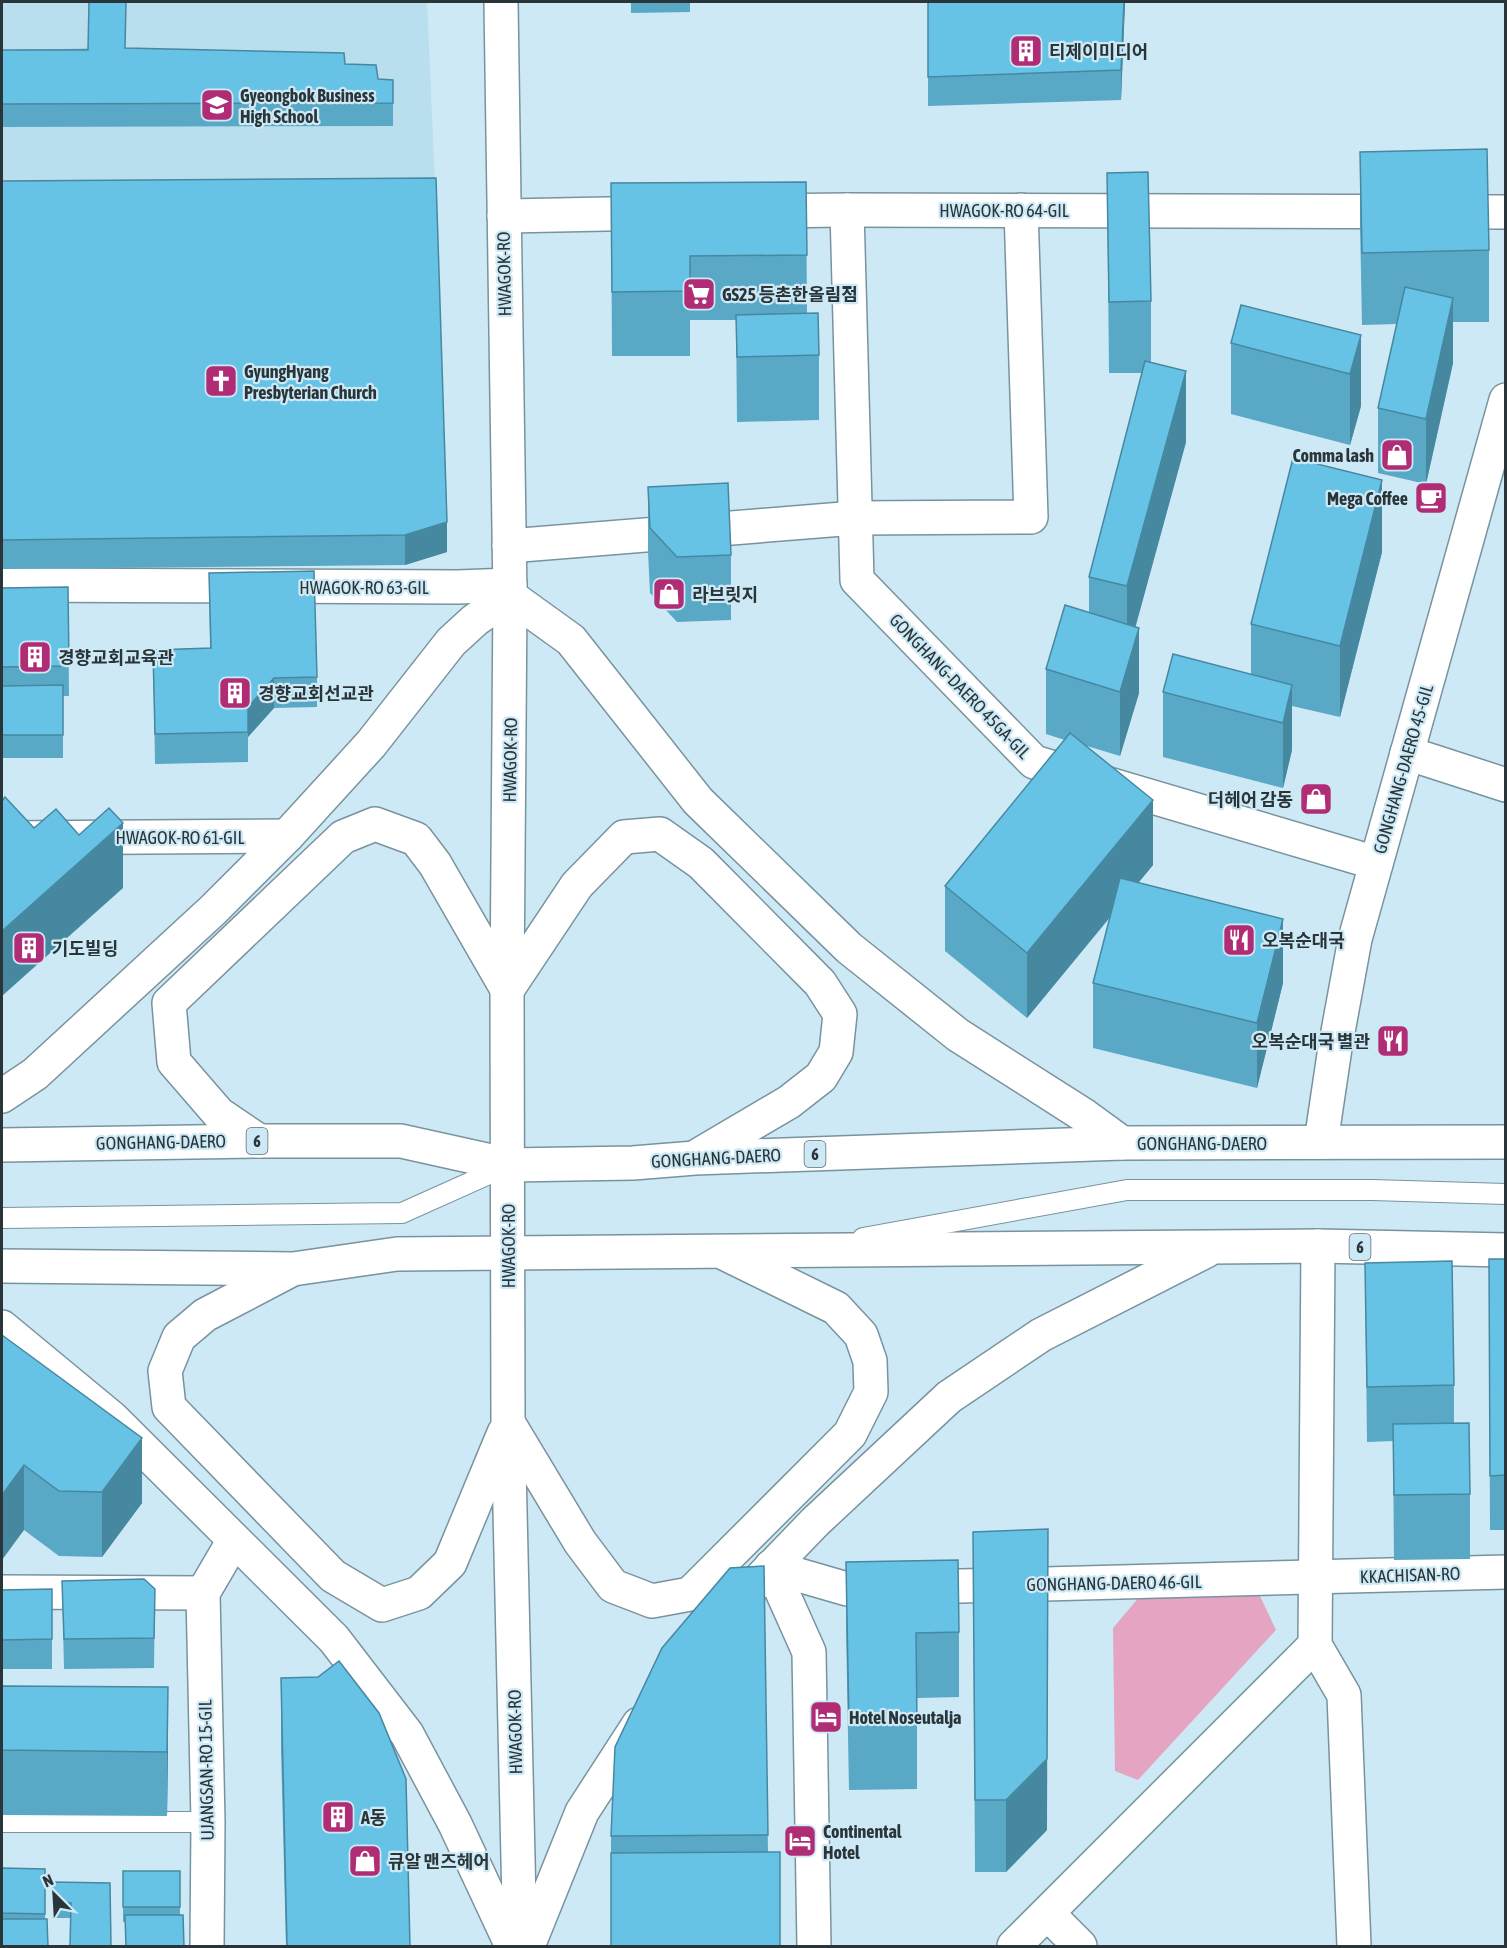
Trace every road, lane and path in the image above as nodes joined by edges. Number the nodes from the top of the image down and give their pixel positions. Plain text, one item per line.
1 (501, 2) edge
2 (847, 210) junction
3 (1022, 210) junction
4 (729, 212) edge
5 (1506, 212) edge
6 (681, 213) edge
7 (504, 216) junction
8 (1506, 400) edge
9 (855, 518) junction
10 (509, 546) junction
11 (2, 585) edge
12 (510, 591) junction
13 (1407, 753) junction
14 (1506, 785) edge
15 (287, 836) junction
16 (2, 838) edge
17 (1376, 863) junction
18 (507, 990) junction
19 (2, 1096) edge
20 (259, 1141) junction
21 (1321, 1142) junction
22 (1122, 1143) junction
23 (1506, 1143) edge
24 (2, 1145) edge
25 (695, 1158) junction
26 (509, 1166) junction
27 (1506, 1194) edge
28 (2, 1218) edge
29 (1318, 1246) junction
30 (1215, 1247) junction
31 (1506, 1250) edge
32 (720, 1251) junction
33 (792, 1251) junction
34 (508, 1253) junction
35 (2, 1266) edge
36 (293, 1269) junction
37 (2, 1327) edge
38 (508, 1423) junction
39 (234, 1540) junction
40 (771, 1567) junction
41 (1506, 1572) edge
42 (1316, 1578) junction
43 (2, 1592) edge
44 (203, 1593) junction
45 (713, 1627) edge
46 (1315, 1645) junction
47 (659, 1697) edge
48 (2, 1822) edge
49 (208, 1822) junction
50 (1048, 1914) junction
51 (207, 1947) edge
52 (512, 1947) edge
53 (520, 1947) edge
54 (528, 1947) edge
55 (814, 1947) edge
56 (1014, 1947) edge
57 (1080, 1947) edge
58 (1354, 1947) edge

1 - 7 main road, HWAGOK-RO
2 - 3 main road, HWAGOK-RO 64-GIL
2 - 4 main road, HWAGOK-RO 64-GIL
2 - 9 main road, GONGHANG-DAERO 45GA-GIL
3 - 5 main road, HWAGOK-RO 64-GIL
3 - 9 main road
6 - 7 main road
7 - 10 main road, HWAGOK-RO
8 - 13 main road, GONGHANG-DAERO 45-GIL
9 - 10 main road
9 - 17 main road, GONGHANG-DAERO 45GA-GIL
10 - 12 main road, HWAGOK-RO
11 - 12 main road, HWAGOK-RO 63-GIL
12 - 15 main road
12 - 18 main road, HWAGOK-RO
12 - 22 main road
13 - 14 main road
13 - 17 main road, GONGHANG-DAERO 45-GIL
15 - 16 main road, HWAGOK-RO 61-GIL
15 - 19 main road
17 - 21 main road, GONGHANG-DAERO 45-GIL
18 - 20 main road
18 - 25 main road
18 - 26 main road, HWAGOK-RO
20 - 24 main road, GONGHANG-DAERO / 6
20 - 26 main road, GONGHANG-DAERO / 6
21 - 22 main road, GONGHANG-DAERO / 6
21 - 23 main road, GONGHANG-DAERO / 6
22 - 25 main road, GONGHANG-DAERO / 6
25 - 26 main road, GONGHANG-DAERO / 6
26 - 28 lane
26 - 34 main road, HWAGOK-RO
27 - 33 lane
29 - 30 main road, 6
29 - 31 main road, 6
29 - 42 main road
30 - 33 main road, 6
30 - 40 main road
32 - 33 main road, 6
32 - 34 main road, 6
32 - 38 main road
34 - 36 main road, 6
34 - 38 main road, HWAGOK-RO
35 - 36 main road, 6
36 - 38 main road
37 - 39 main road
38 - 53 main road, HWAGOK-RO
39 - 44 main road
39 - 52 main road
40 - 42 main road, GONGHANG-DAERO 46-GIL
40 - 45 main road
40 - 55 main road
41 - 42 main road, KKACHISAN-RO
42 - 46 main road
43 - 44 main road
44 - 49 main road, UJANGSAN-RO 15-GIL
46 - 50 main road
46 - 58 main road
47 - 54 main road
48 - 49 lane
49 - 51 main road, UJANGSAN-RO 15-GIL
50 - 56 main road
50 - 57 main road

